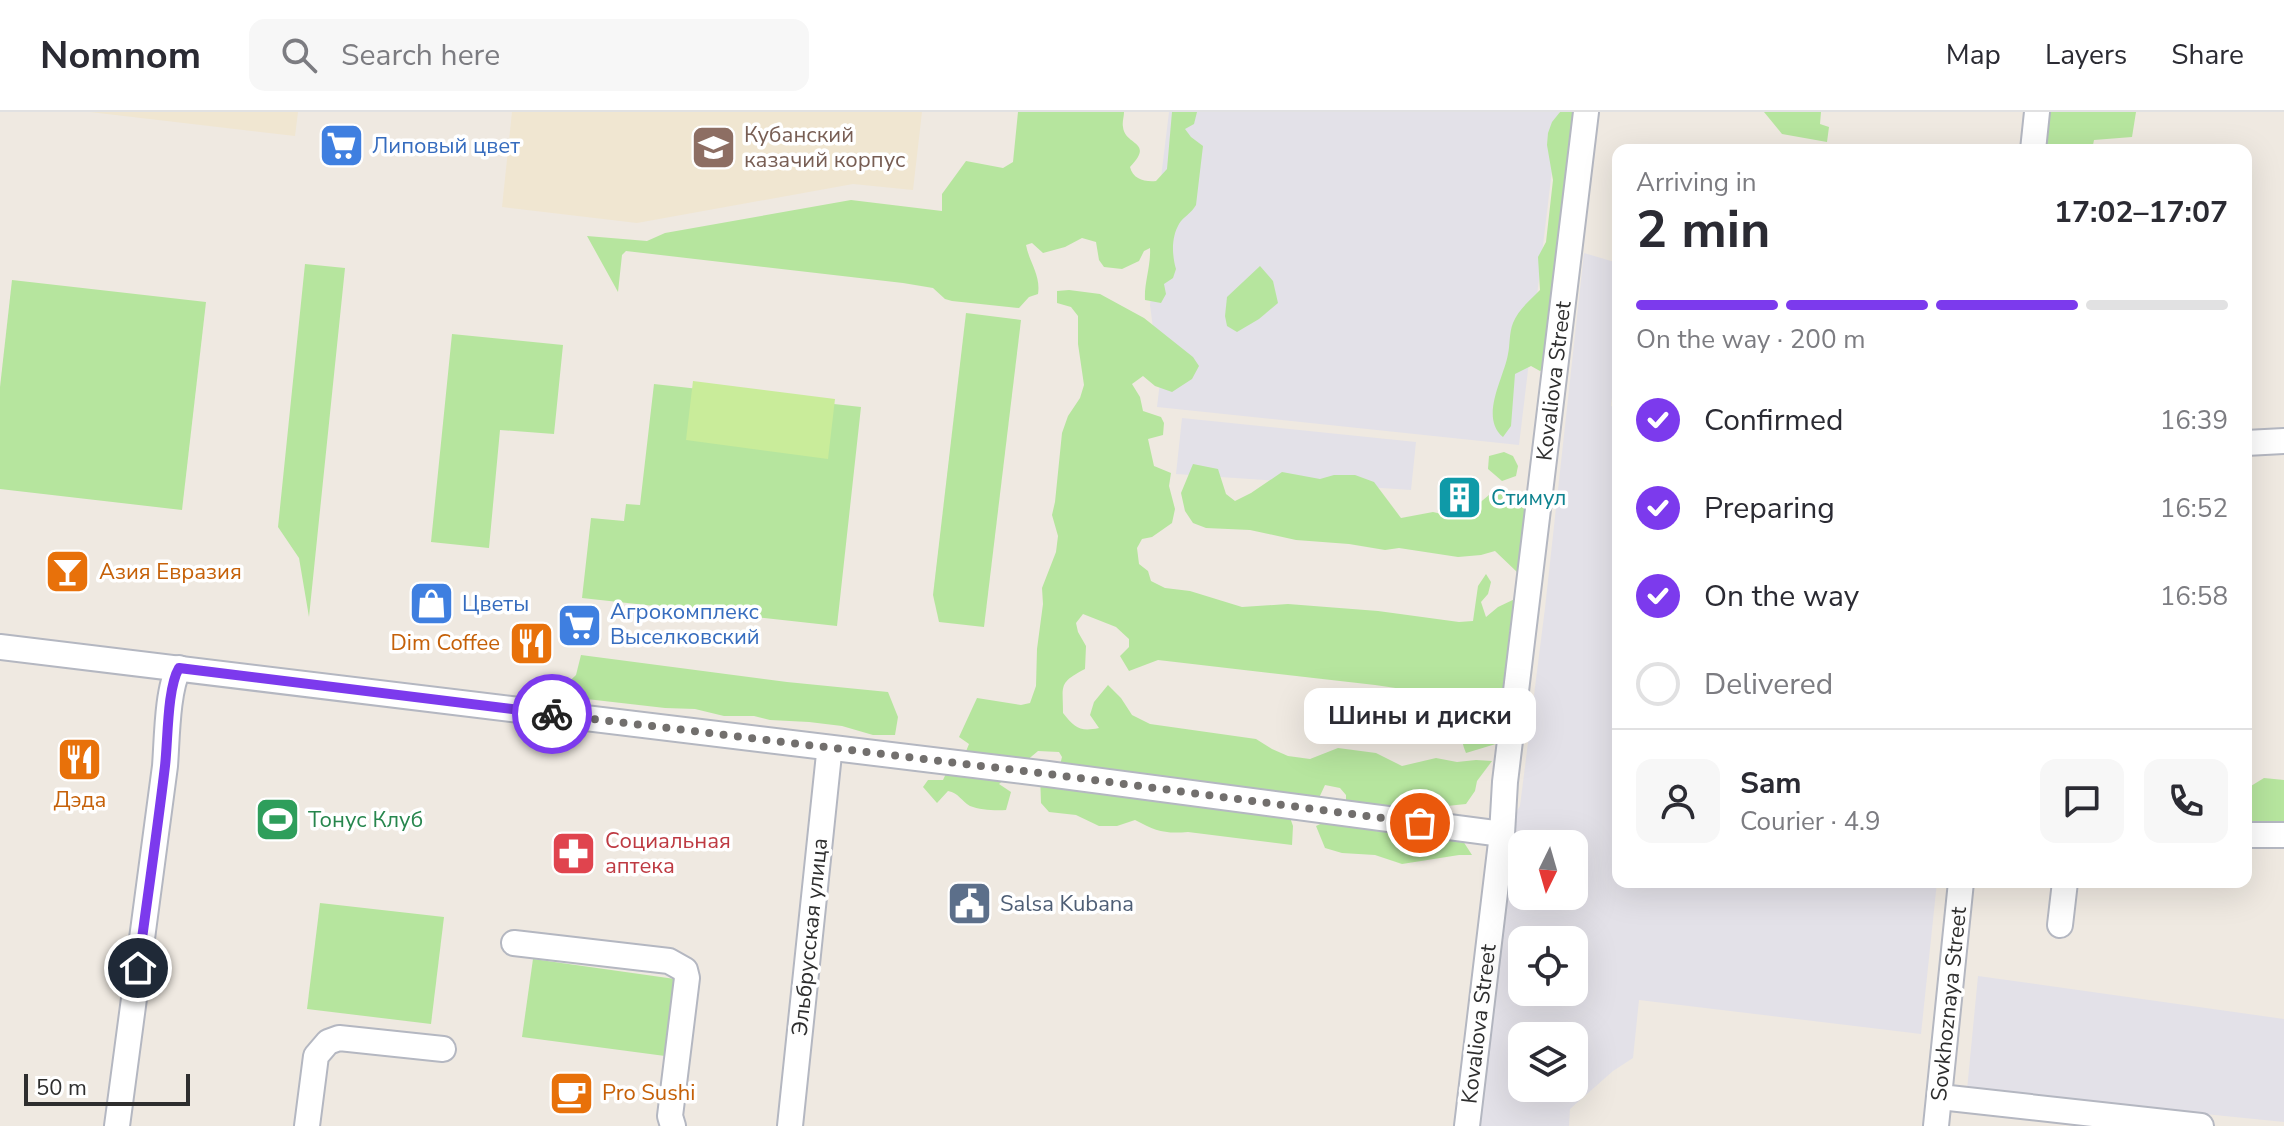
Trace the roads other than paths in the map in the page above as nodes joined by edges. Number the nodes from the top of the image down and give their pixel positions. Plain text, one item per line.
1 (1586, 112) edge
2 (2037, 112) edge
3 (2034, 144) edge
4 (2284, 441) edge
5 (2252, 443) edge
6 (0, 647) edge
7 (179, 668) junction
8 (833, 749) junction
9 (1502, 834) junction
10 (2252, 835) edge
11 (2284, 835) edge
12 (1960, 888) edge
13 (2064, 888) edge
14 (2060, 925) dead end
15 (514, 943) dead end
16 (443, 1049) dead end
17 (1940, 1097) junction
18 (117, 1126) edge
19 (307, 1126) edge
20 (673, 1126) edge
21 (790, 1126) edge
22 (1467, 1126) edge
23 (1936, 1126) edge
24 (2201, 1126) edge

1 - 9 street, Kovaliova Street
2 - 3 street
4 - 5 street
6 - 7 street
7 - 8 street
7 - 18 street
8 - 9 street
8 - 21 street, Эльбрусская улица
9 - 22 street, Kovaliova Street
10 - 11 street
12 - 17 street, Sovkhoznaya Street
13 - 14 street
15 - 20 street
16 - 19 street
17 - 23 street, Sovkhoznaya Street
17 - 24 street

